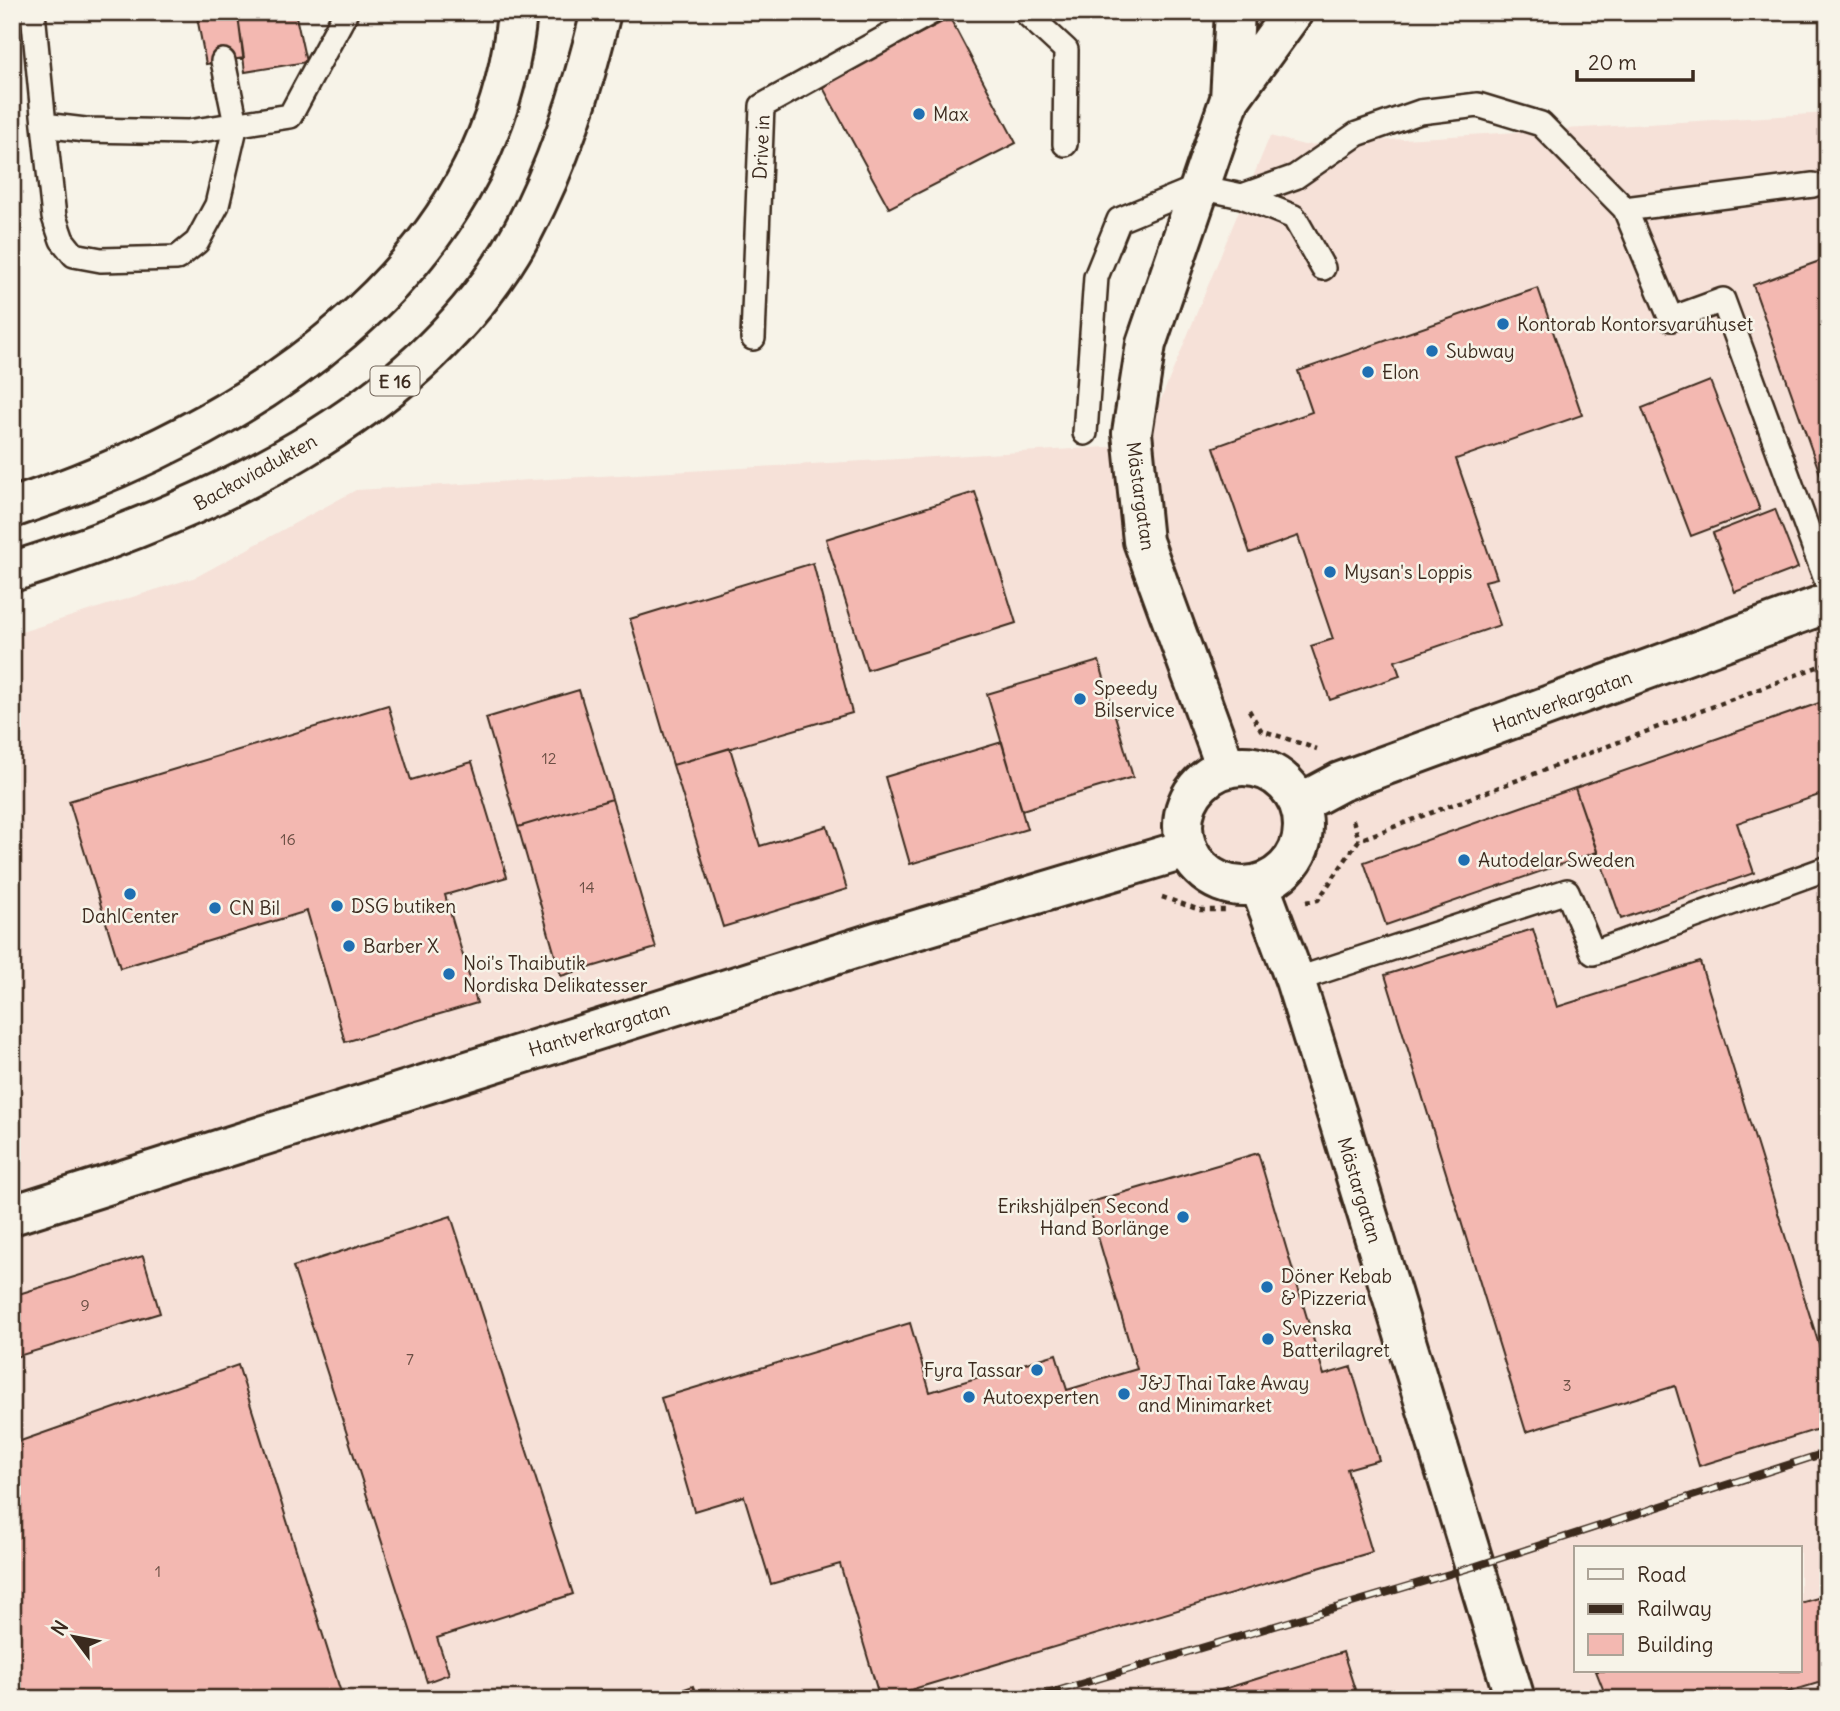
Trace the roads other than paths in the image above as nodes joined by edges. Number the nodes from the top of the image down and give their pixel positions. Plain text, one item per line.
1 (33, 12) edge
2 (346, 12) edge
3 (517, 12) edge
4 (601, 12) edge
5 (932, 12) edge
6 (1024, 12) edge
7 (1235, 12) edge
8 (1293, 12) edge
9 (223, 61) dead end
10 (1230, 99) junction
11 (236, 124) junction
12 (44, 125) junction
13 (1065, 144) dead end
14 (1813, 185) dead end
15 (1199, 187) junction
16 (1242, 195) junction
17 (1625, 209) junction
18 (1323, 268) dead end
19 (752, 338) dead end
20 (1085, 433) dead end
21 (12, 508) edge
22 (12, 572) edge
23 (1828, 585) edge
24 (1828, 603) edge
25 (1226, 768) junction
26 (1299, 804) junction
27 (1187, 849) junction
28 (1828, 868) edge
29 (1264, 897) junction
30 (1294, 980) junction
31 (12, 1215) edge
32 (1515, 1699) edge

1 - 12 lane
2 - 11 lane
3 - 21 main road
4 - 22 main road, Backaviadukten / E 16
5 - 19 lane, Drive in
6 - 13 lane
7 - 10 main road, Mästargatan
8 - 10 main road, Mästargatan
9 - 11 lane
10 - 15 main road, Mästargatan
11 - 12 lane
11 - 12 lane
14 - 17 lane
15 - 16 lane
15 - 20 lane
15 - 25 main road, Mästargatan
16 - 17 lane
16 - 18 lane
17 - 23 lane
24 - 26 main road, Hantverkargatan
25 - 26 main road
25 - 27 main road
26 - 29 main road
27 - 29 main road
27 - 31 main road, Hantverkargatan
28 - 30 lane
29 - 30 main road, Mästargatan
30 - 32 main road, Mästargatan

